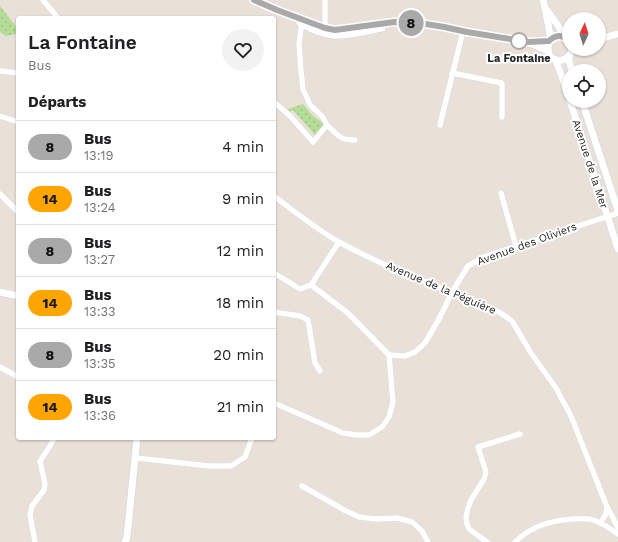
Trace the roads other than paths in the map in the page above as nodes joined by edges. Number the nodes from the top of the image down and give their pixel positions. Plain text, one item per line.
1 (44, 0) edge
2 (254, 0) edge
3 (324, 0) edge
4 (543, 0) edge
5 (545, 8) junction
6 (56, 16) edge
7 (302, 22) junction
8 (408, 23) junction
9 (325, 28) junction
10 (462, 31) junction
11 (562, 32) edge
12 (618, 34) edge
13 (562, 36) edge
14 (606, 37) edge
15 (550, 40) junction
16 (528, 42) junction
17 (548, 51) junction
18 (567, 56) edge
19 (555, 59) junction
20 (0, 71) edge
21 (16, 73) edge
22 (452, 73) junction
23 (562, 77) edge
24 (276, 104) edge
25 (572, 108) edge
26 (584, 108) edge
27 (0, 116) edge
28 (502, 117) dead end
29 (16, 121) edge
30 (327, 125) junction
31 (440, 125) dead end
32 (355, 140) dead end
33 (501, 192) dead end
34 (0, 194) edge
35 (276, 198) edge
36 (16, 210) edge
37 (618, 212) edge
38 (607, 216) junction
39 (339, 242) junction
40 (516, 246) junction
41 (618, 249) edge
42 (276, 275) edge
43 (311, 285) junction
44 (0, 292) edge
45 (452, 292) junction
46 (16, 296) edge
47 (276, 312) edge
48 (389, 355) junction
49 (0, 367) edge
50 (320, 371) dead end
51 (16, 376) edge
52 (276, 404) edge
53 (520, 434) dead end
54 (53, 440) edge
55 (137, 440) edge
56 (251, 440) edge
57 (136, 458) junction
58 (302, 486) dead end
59 (607, 507) junction
60 (600, 523) junction
61 (618, 528) edge
62 (618, 534) edge
63 (35, 542) edge
64 (125, 542) edge
65 (428, 542) edge
66 (487, 542) edge
67 (515, 542) edge

1 - 6 street
2 - 7 street
3 - 9 street
4 - 5 street
5 - 11 street
5 - 15 street
7 - 8 street
7 - 9 street
7 - 30 street
8 - 9 street
8 - 10 street
10 - 16 street
10 - 22 street
12 - 14 street
13 - 15 street
15 - 16 street
15 - 17 street
16 - 17 street
17 - 19 street
18 - 19 street
19 - 23 street
20 - 21 street
22 - 28 street
22 - 31 street
24 - 30 street
25 - 38 street, Avenue de la Mer
26 - 37 street, Avenue de la Mer
27 - 29 street
30 - 32 street
33 - 40 street
34 - 36 street
35 - 39 street, Avenue de la Péguière
37 - 38 street, Avenue des Oliviers
38 - 40 street, Avenue des Oliviers
38 - 41 street, Avenue de la Mer
39 - 43 street
39 - 45 street, Avenue de la Péguière
40 - 45 street, Avenue des Oliviers
42 - 43 street
43 - 48 street
44 - 46 street
45 - 48 street, Avenue des Oliviers
45 - 59 street, Avenue de la Péguière
47 - 50 street
48 - 52 street
49 - 51 street
53 - 66 street
54 - 63 street
55 - 57 street
56 - 57 street
57 - 64 street
58 - 65 street
59 - 60 street
59 - 61 street, Avenue de la Péguière
60 - 62 street
60 - 67 street

